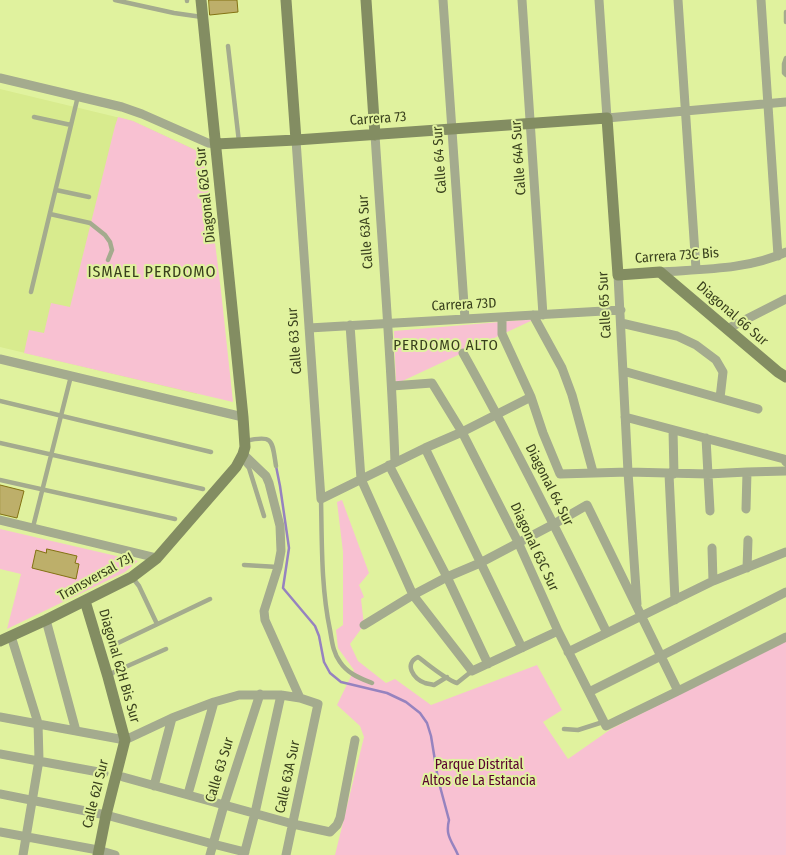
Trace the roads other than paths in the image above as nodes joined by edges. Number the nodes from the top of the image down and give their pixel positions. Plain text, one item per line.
1 (116, 0) edge
2 (201, 0) edge
3 (286, 0) edge
4 (366, 0) edge
5 (443, 0) edge
6 (522, 0) edge
7 (599, 0) edge
8 (678, 0) edge
9 (761, 0) edge
10 (786, 12) edge
11 (202, 17) junction
12 (786, 22) edge
13 (228, 46) dead end
14 (786, 58) edge
15 (786, 75) edge
16 (0, 78) edge
17 (78, 96) junction
18 (786, 102) edge
19 (768, 104) junction
20 (685, 111) junction
21 (34, 117) dead end
22 (607, 118) junction
23 (531, 123) junction
24 (72, 125) junction
25 (452, 129) junction
26 (375, 135) junction
27 (296, 140) junction
28 (240, 143) junction
29 (216, 144) junction
30 (56, 190) junction
31 (89, 197) dead end
32 (50, 214) junction
33 (782, 254) edge
34 (108, 260) dead end
35 (696, 270) junction
36 (660, 272) junction
37 (618, 275) junction
38 (31, 292) dead end
39 (786, 299) edge
40 (621, 310) junction
41 (543, 314) junction
42 (533, 315) junction
43 (502, 317) junction
44 (465, 319) junction
45 (387, 323) junction
46 (621, 323) junction
47 (350, 325) junction
48 (309, 328) junction
49 (727, 329) junction
50 (462, 353) dead end
51 (0, 359) edge
52 (623, 371) junction
53 (783, 373) edge
54 (72, 376) junction
55 (392, 386) junction
56 (531, 396) junction
57 (720, 398) junction
58 (0, 402) edge
59 (758, 409) dead end
60 (497, 413) junction
61 (61, 416) junction
62 (625, 417) junction
63 (243, 418) junction
64 (673, 430) junction
65 (462, 432) junction
66 (706, 438) junction
67 (0, 443) edge
68 (424, 448) junction
69 (243, 450) junction
70 (211, 452) dead end
71 (52, 455) junction
72 (786, 462) edge
73 (392, 464) junction
74 (276, 466) dead end
75 (786, 471) edge
76 (593, 472) junction
77 (628, 472) junction
78 (747, 472) junction
79 (672, 474) junction
80 (708, 474) junction
81 (361, 479) junction
82 (0, 480) edge
83 (203, 489) dead end
84 (42, 490) junction
85 (320, 499) junction
86 (746, 509) dead end
87 (710, 511) dead end
88 (264, 516) dead end
89 (175, 519) dead end
90 (0, 520) edge
91 (554, 524) junction
92 (33, 527) junction
93 (748, 540) dead end
94 (518, 542) junction
95 (712, 548) dead end
96 (786, 552) edge
97 (157, 558) junction
98 (480, 563) junction
99 (244, 565) dead end
100 (278, 567) junction
101 (747, 568) junction
102 (132, 577) junction
103 (447, 577) junction
104 (713, 582) junction
105 (786, 592) edge
106 (413, 596) junction
107 (210, 599) dead end
108 (675, 600) junction
109 (85, 601) junction
110 (639, 613) junction
111 (46, 620) junction
112 (157, 624) junction
113 (364, 625) dead end
114 (558, 631) junction
115 (606, 633) junction
116 (11, 636) junction
117 (786, 637) edge
118 (0, 641) edge
119 (118, 644) dead end
120 (522, 648) junction
121 (166, 649) dead end
122 (568, 652) junction
123 (661, 656) junction
124 (488, 664) junction
125 (472, 671) junction
126 (108, 677) junction
127 (447, 677) junction
128 (372, 683) dead end
129 (678, 691) junction
130 (589, 692) junction
131 (260, 694) junction
132 (281, 695) junction
133 (300, 698) junction
134 (214, 702) junction
135 (0, 717) edge
136 (172, 718) junction
137 (38, 723) junction
138 (605, 724) junction
139 (564, 729) dead end
140 (76, 731) junction
141 (125, 740) junction
142 (355, 740) dead end
143 (0, 754) edge
144 (39, 760) junction
145 (104, 773) dead end
146 (123, 777) dead end
147 (154, 786) junction
148 (0, 794) edge
149 (188, 794) junction
150 (33, 800) junction
151 (224, 805) junction
152 (255, 813) junction
153 (106, 815) junction
154 (293, 824) junction
155 (0, 832) edge
156 (26, 837) junction
157 (213, 844) junction
158 (98, 853) edge
159 (244, 853) edge
160 (23, 855) edge
161 (115, 855) edge
162 (210, 855) edge
163 (286, 855) edge

1 - 11 lane
2 - 11 street, Diagonal 62G Sur
3 - 27 street, Calle 63 Sur
4 - 26 street, Calle 63A Sur
5 - 25 street, Calle 64 Sur
6 - 23 street, Calle 64A Sur
7 - 22 street, Calle 65 Sur
8 - 20 street
9 - 19 street
10 - 12 lane
11 - 29 street, Diagonal 62G Sur
13 - 28 lane
14 - 15 lane
16 - 17 street, Carrera 73
17 - 24 lane
17 - 29 street, Carrera 73
18 - 19 street, Carrera 73
19 - 20 street, Carrera 73
19 - 33 street
20 - 22 street, Carrera 73
20 - 35 street
21 - 24 lane
22 - 23 street, Carrera 73
22 - 37 street, Calle 65 Sur
23 - 25 street, Carrera 73
23 - 41 street, Calle 64A Sur
24 - 30 lane
25 - 26 street, Carrera 73
25 - 44 street, Calle 64 Sur
26 - 27 street, Carrera 73
26 - 45 street, Calle 63A Sur
27 - 28 street, Carrera 73
27 - 48 street, Calle 63 Sur
28 - 29 street, Carrera 73
29 - 63 street, Diagonal 62G Sur
30 - 31 lane
30 - 32 lane
32 - 34 lane
32 - 38 lane
33 - 35 street, Carrera 73C Bis
35 - 36 street, Carrera 73C Bis
36 - 37 street, Carrera 73C Bis
36 - 49 street, Diagonal 66 Sur
37 - 40 street, Calle 65 Sur
39 - 49 street
40 - 41 street, Carrera 73D
40 - 46 street, Calle 65 Sur
41 - 42 street, Carrera 73D
42 - 43 street, Carrera 73D
42 - 76 street
43 - 44 street, Carrera 73D
43 - 56 street
44 - 45 street, Carrera 73D
45 - 47 street, Carrera 73D
45 - 55 street, Calle 63A Sur
46 - 52 street, Calle 65 Sur
46 - 57 street
47 - 48 street, Carrera 73D
47 - 81 street
48 - 85 street, Calle 63 Sur
49 - 53 street, Diagonal 66 Sur
50 - 60 street, Diagonal 64 Sur
51 - 54 street
52 - 57 street
52 - 62 street, Calle 65 Sur
54 - 61 lane
54 - 63 street
55 - 65 street, Diagonal 63C Sur
55 - 73 street, Calle 63A Sur
56 - 60 street
56 - 76 street
57 - 59 street
58 - 61 lane
60 - 65 street
60 - 91 street, Diagonal 64 Sur
61 - 70 lane
61 - 71 lane
62 - 64 street
62 - 77 street, Calle 65 Sur
63 - 69 street, Diagonal 62G Sur
64 - 66 street
64 - 79 street
65 - 68 street
65 - 94 street, Diagonal 63C Sur
66 - 72 street
66 - 80 street
67 - 71 lane
68 - 73 street
68 - 98 street
69 - 74 lane
69 - 88 lane
69 - 97 street, Transversal 73J
69 - 100 street
71 - 83 lane
71 - 84 lane
73 - 81 street
73 - 103 street
75 - 78 street
76 - 77 street
77 - 79 street
77 - 110 street, Calle 65 Sur
78 - 80 street
78 - 86 street
79 - 80 street
79 - 108 street
80 - 87 street
81 - 85 street
81 - 106 street
82 - 84 lane
84 - 89 lane
84 - 92 lane
85 - 128 lane, Calle 63 Sur
90 - 92 street
91 - 94 street
91 - 110 street
91 - 115 street, Diagonal 64 Sur
92 - 97 street
93 - 101 street
94 - 98 street
94 - 114 street, Diagonal 63C Sur
95 - 104 street
96 - 101 street
97 - 102 street, Transversal 73J
98 - 103 street
98 - 120 street
99 - 100 lane
100 - 133 street
101 - 104 street
102 - 109 street, Transversal 73J
102 - 112 lane
103 - 106 street
103 - 124 street
104 - 108 street
105 - 123 street
106 - 113 street
106 - 125 street
107 - 112 lane
108 - 110 street
109 - 111 street, Transversal 73J
109 - 126 street, Diagonal 62H Bis Sur
110 - 115 street
110 - 123 street
111 - 116 street, Transversal 73J
111 - 140 street
112 - 119 lane
114 - 120 street
114 - 122 street, Diagonal 63C Sur
115 - 122 street
116 - 118 street, Transversal 73J
116 - 137 street
117 - 129 street
120 - 124 street
121 - 126 lane
122 - 130 street, Diagonal 63C Sur
123 - 129 street
123 - 130 street
124 - 125 street
125 - 127 lane
126 - 141 street, Diagonal 62H Bis Sur
127 - 127 lane
129 - 138 street
130 - 138 street, Diagonal 63C Sur
131 - 132 street
131 - 134 street
131 - 151 street, Calle 63 Sur
132 - 133 street
132 - 152 street
133 - 154 street, Calle 63A Sur
134 - 136 street
134 - 149 street
135 - 137 street
136 - 141 street
136 - 147 street
137 - 140 street
137 - 144 street
138 - 139 lane
140 - 141 street
141 - 153 street, Calle 62I Sur
142 - 154 street
143 - 144 street
144 - 145 street
144 - 150 street
146 - 147 street
147 - 149 street
148 - 150 street
149 - 151 street
150 - 153 street
150 - 156 street
151 - 152 street
151 - 157 street, Calle 63 Sur
152 - 154 street
152 - 159 street
153 - 157 street
153 - 158 street, Calle 62I Sur
154 - 163 street, Calle 63A Sur
155 - 156 street
156 - 158 street
156 - 160 street
157 - 159 street
157 - 162 street, Calle 63 Sur
158 - 161 street

